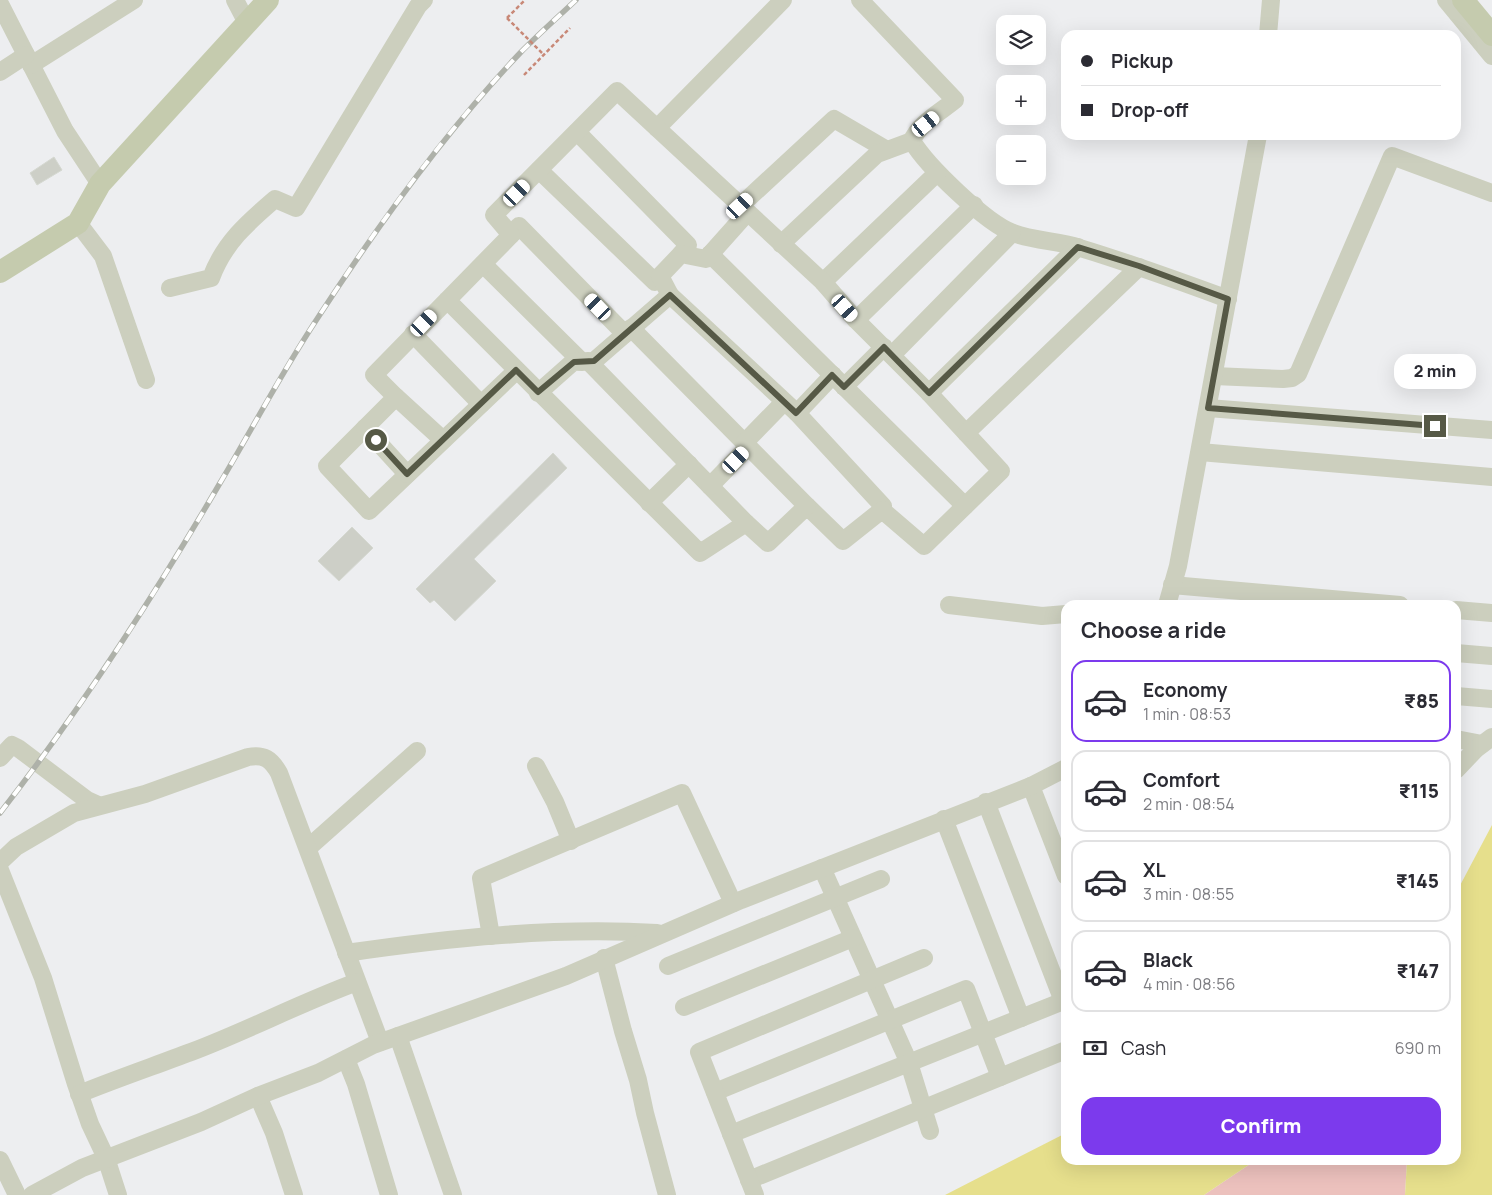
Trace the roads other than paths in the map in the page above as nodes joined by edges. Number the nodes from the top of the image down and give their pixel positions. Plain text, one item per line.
1 (134, 0) edge
2 (235, 0) edge
3 (268, 0) edge
4 (424, 0) edge
5 (783, 0) edge
6 (860, 0) edge
7 (1271, 0) edge
8 (1446, 0) edge
9 (1463, 0) edge
10 (0, 4) edge
11 (247, 23) junction
12 (1268, 30) edge
13 (1492, 35) edge
14 (1492, 56) edge
15 (29, 60) junction
16 (0, 72) edge
17 (657, 128) junction
18 (577, 132) junction
19 (1257, 140) edge
20 (912, 141) junction
21 (888, 150) junction
22 (539, 170) junction
23 (937, 173) junction
24 (100, 184) junction
25 (1492, 193) edge
26 (974, 205) junction
27 (744, 209) junction
28 (78, 223) junction
29 (1012, 233) junction
30 (512, 235) junction
31 (782, 244) junction
32 (1078, 247) junction
33 (681, 254) junction
34 (710, 254) junction
35 (483, 264) junction
36 (1139, 266) junction
37 (0, 272) edge
38 (660, 276) junction
39 (823, 282) junction
40 (170, 288) dead end
41 (670, 295) junction
42 (1228, 299) junction
43 (447, 300) junction
44 (856, 320) junction
45 (628, 331) junction
46 (413, 334) junction
47 (888, 351) junction
48 (585, 361) junction
49 (516, 370) junction
50 (1214, 376) junction
51 (146, 380) dead end
52 (838, 381) junction
53 (538, 392) junction
54 (929, 393) junction
55 (396, 398) junction
56 (482, 404) junction
57 (790, 407) junction
58 (1208, 408) junction
59 (365, 428) junction
60 (1492, 430) edge
61 (966, 433) junction
62 (443, 440) junction
63 (746, 445) junction
64 (1200, 452) junction
65 (689, 464) junction
66 (407, 474) junction
67 (1492, 477) edge
68 (710, 486) junction
69 (649, 503) junction
70 (806, 506) junction
71 (965, 506) junction
72 (882, 510) junction
73 (746, 523) junction
74 (1172, 585) junction
75 (1168, 600) edge
76 (1343, 600) edge
77 (949, 605) dead end
78 (1461, 610) edge
79 (1492, 613) edge
80 (1061, 614) edge
81 (1461, 653) edge
82 (1492, 656) edge
83 (1461, 696) edge
84 (1492, 699) edge
85 (1461, 739) edge
86 (1487, 740) edge
87 (417, 751) dead end
88 (0, 758) edge
89 (1461, 765) edge
90 (536, 766) dead end
91 (1061, 771) edge
92 (1031, 786) junction
93 (986, 802) junction
94 (98, 805) junction
95 (944, 819) junction
96 (571, 841) junction
97 (308, 848) junction
98 (0, 862) edge
99 (1061, 863) edge
100 (822, 868) junction
101 (0, 870) edge
102 (881, 879) dead end
103 (835, 898) junction
104 (733, 903) junction
105 (662, 933) junction
106 (491, 936) junction
107 (853, 938) junction
108 (346, 953) junction
109 (604, 958) junction
110 (924, 958) dead end
111 (668, 966) dead end
112 (872, 980) junction
113 (357, 982) junction
114 (1061, 991) edge
115 (1061, 1003) edge
116 (684, 1007) dead end
117 (1021, 1018) junction
118 (890, 1020) junction
119 (984, 1034) junction
120 (398, 1036) junction
121 (380, 1042) junction
122 (1061, 1052) edge
123 (346, 1059) junction
124 (909, 1063) junction
125 (1000, 1077) junction
126 (714, 1092) junction
127 (80, 1094) junction
128 (258, 1096) junction
129 (923, 1109) junction
130 (930, 1131) dead end
131 (731, 1134) junction
132 (106, 1158) junction
133 (0, 1160) edge
134 (752, 1187) edge
135 (17, 1195) edge
136 (32, 1195) edge
137 (118, 1195) edge
138 (294, 1195) edge
139 (389, 1195) edge
140 (453, 1195) edge
141 (667, 1195) edge

1 - 15 street
2 - 11 street
3 - 11 main road
4 - 40 street
5 - 17 street
6 - 20 street
7 - 12 street
8 - 14 street
9 - 13 main road
10 - 15 street
11 - 24 main road
15 - 16 street
15 - 24 street
17 - 18 street
17 - 27 street
18 - 22 street
18 - 33 street
19 - 42 street
20 - 21 street
20 - 23 street
21 - 27 street
21 - 31 street
22 - 30 street
22 - 38 street
23 - 26 street
23 - 39 street
24 - 28 main road
25 - 50 street
26 - 29 street
26 - 44 street
27 - 31 street
27 - 34 street
28 - 37 main road
28 - 51 street
29 - 32 street
29 - 47 street
30 - 35 street
30 - 45 street
31 - 39 street
32 - 36 street
32 - 54 street
33 - 34 street
33 - 38 street
34 - 52 street
35 - 43 street
35 - 48 street
36 - 42 street
36 - 61 street
38 - 41 street
39 - 44 street
41 - 45 street
41 - 57 street
42 - 50 street
43 - 46 street
43 - 49 street
44 - 47 street
45 - 48 street
45 - 63 street
46 - 55 street
46 - 56 street
47 - 52 street
47 - 54 street
48 - 53 street
48 - 65 street
49 - 53 street
49 - 56 street
50 - 58 street
52 - 57 street
52 - 71 street
53 - 69 street
54 - 61 street
55 - 59 street
55 - 62 street
56 - 62 street
57 - 63 street
57 - 72 street
58 - 60 street
58 - 64 street
59 - 66 street
59 - 66 street
61 - 71 street
62 - 66 street
63 - 68 street
63 - 70 street
64 - 67 street
64 - 74 street
65 - 68 street
65 - 69 street
68 - 73 street
69 - 73 street
70 - 72 street
70 - 73 street
71 - 72 street
74 - 75 street
74 - 76 street
77 - 80 street
78 - 79 street
81 - 82 street
83 - 84 street
85 - 86 street
86 - 89 street
87 - 97 street
88 - 94 street
90 - 96 street
91 - 92 street
92 - 93 street
92 - 99 street
93 - 95 street
93 - 114 street
94 - 97 street
94 - 98 street
95 - 100 street
95 - 117 street
96 - 104 street
96 - 106 street
97 - 108 street
100 - 103 street
100 - 104 street
101 - 127 street
102 - 103 street
103 - 107 street
103 - 111 street
104 - 105 street
105 - 106 street
105 - 109 street
106 - 108 street
107 - 112 street
107 - 116 street
108 - 113 street
109 - 120 street
109 - 141 street
110 - 112 street
112 - 118 street
112 - 126 street
113 - 121 street
113 - 127 street
115 - 117 street
117 - 119 street
118 - 119 street
118 - 124 street
118 - 126 street
119 - 124 street
119 - 125 street
120 - 121 street
120 - 140 street
121 - 123 street
122 - 125 street
123 - 128 street
123 - 139 street
124 - 129 street
124 - 131 street
125 - 129 street
126 - 131 street
127 - 132 street
128 - 132 street
128 - 138 street
129 - 130 street
129 - 134 street
131 - 134 street
132 - 136 street
132 - 137 street
133 - 135 street

